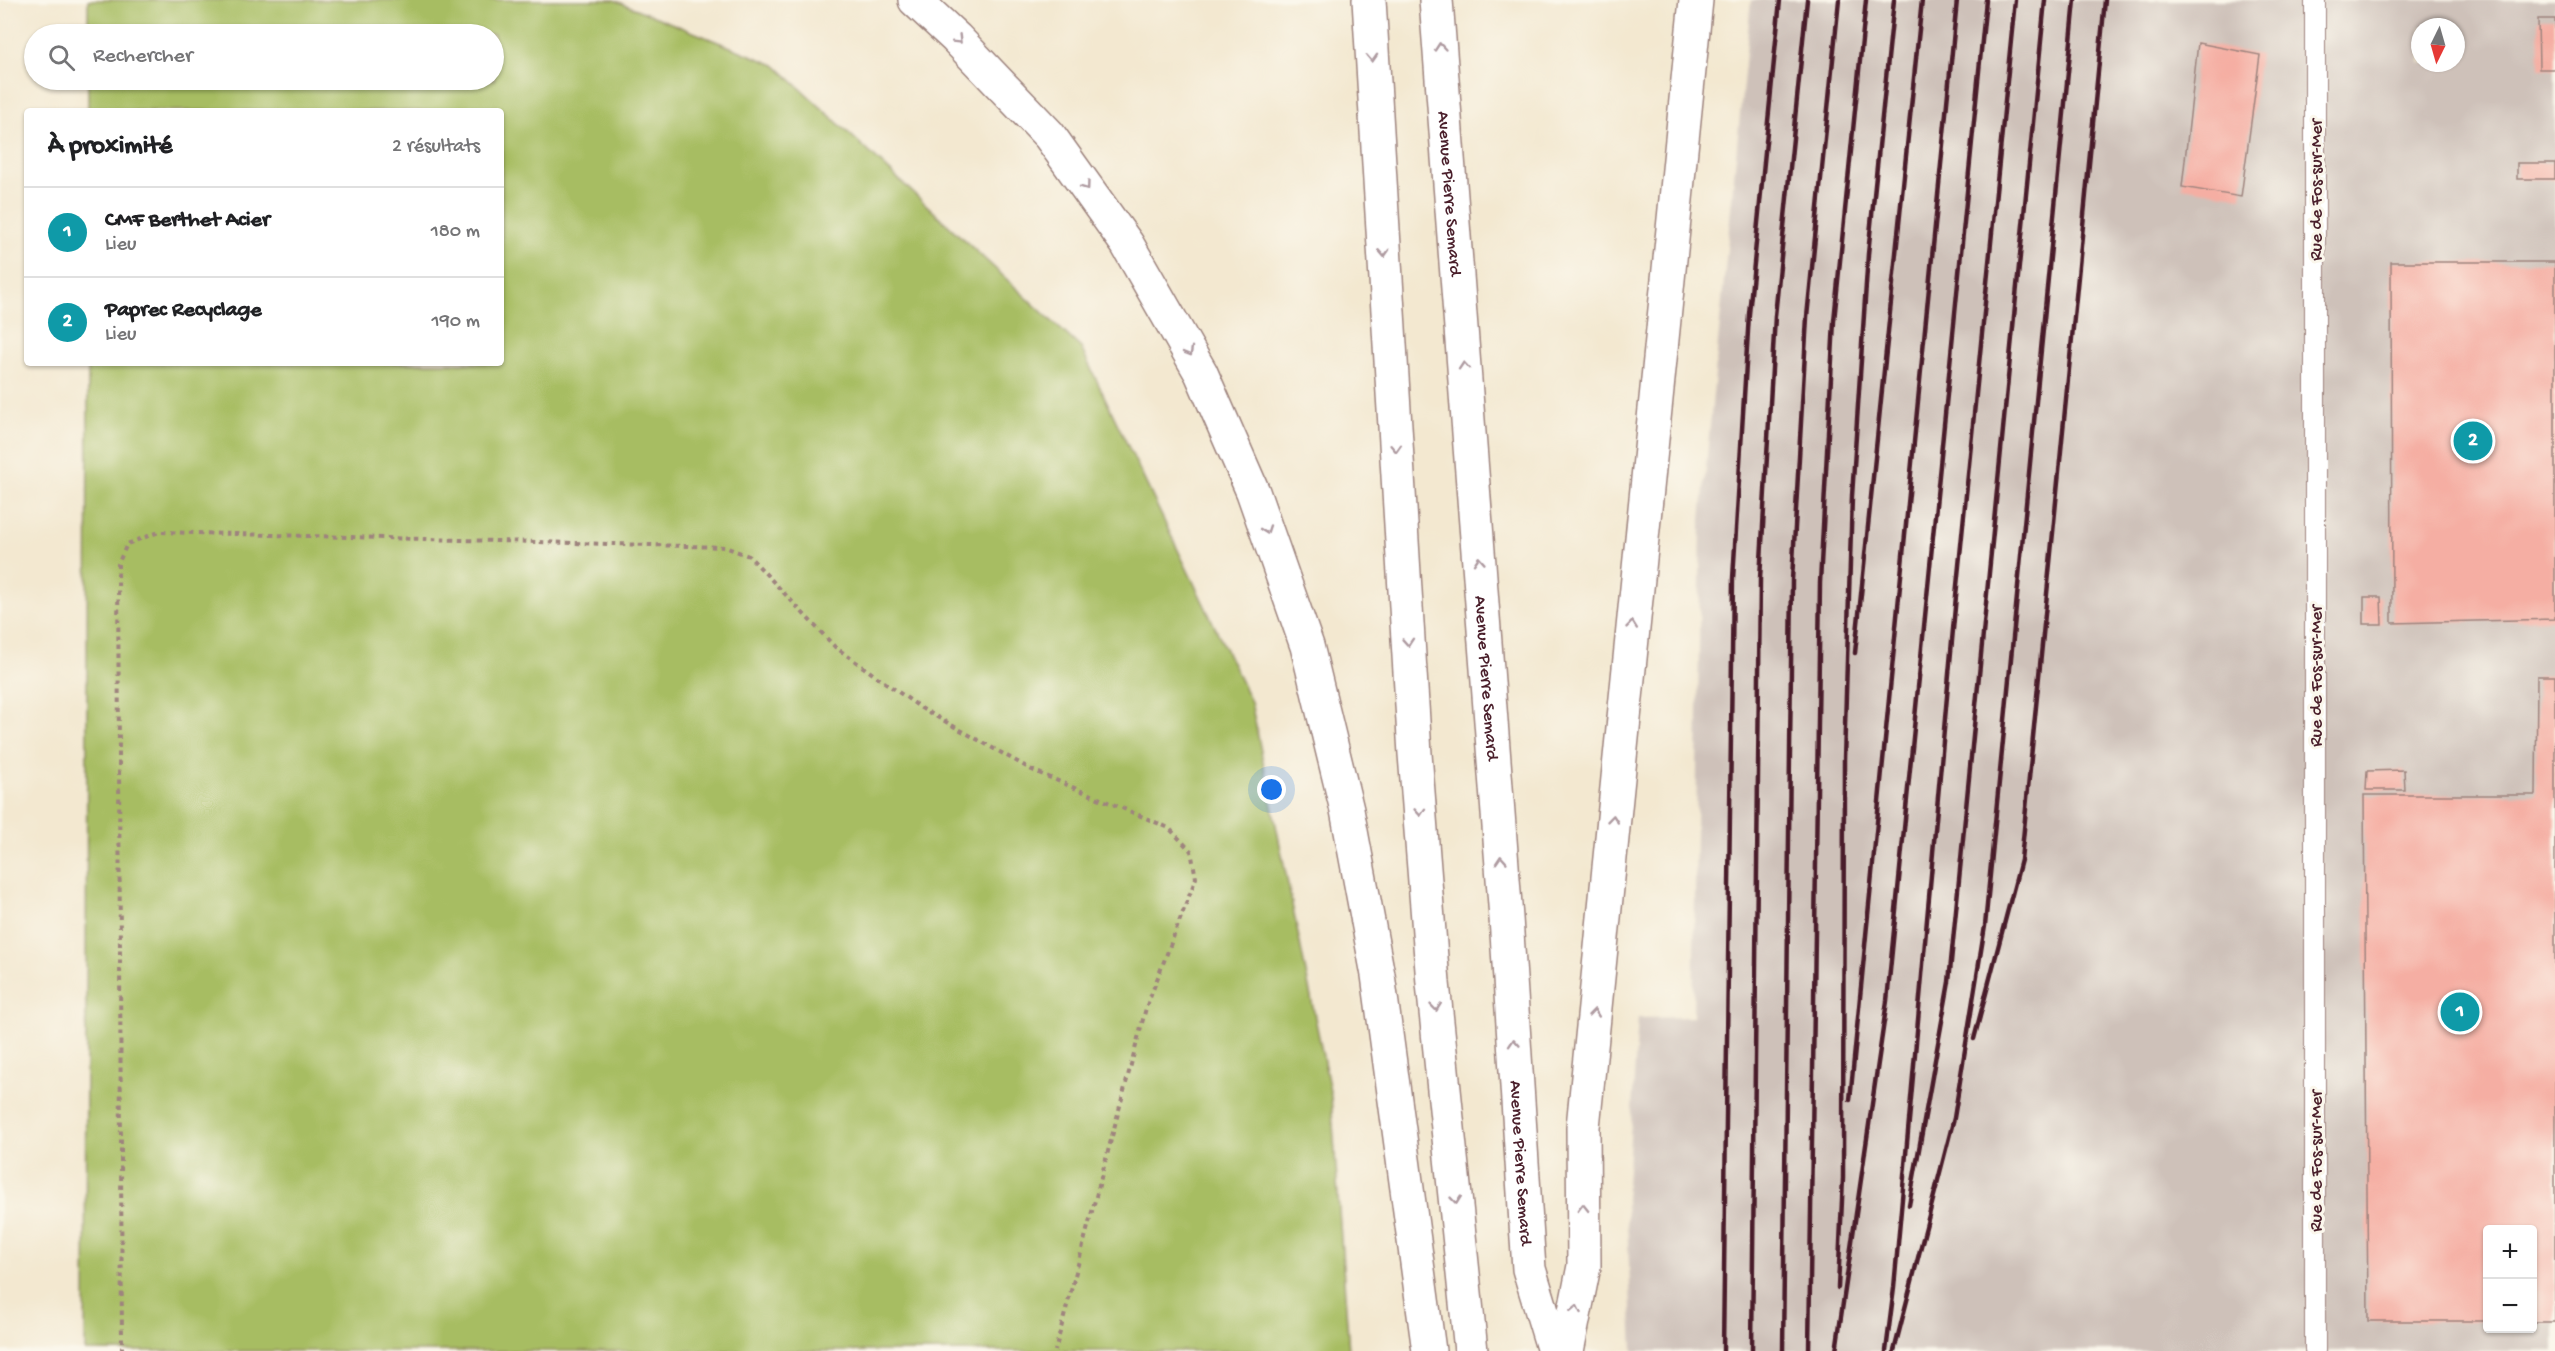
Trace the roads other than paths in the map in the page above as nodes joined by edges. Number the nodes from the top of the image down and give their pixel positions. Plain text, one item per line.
1 (915, 0) edge
2 (1369, 0) edge
3 (1436, 0) edge
4 (1696, 0) edge
5 (2315, 0) edge
6 (1429, 1351) edge
7 (1471, 1351) edge
8 (1554, 1351) edge
9 (1567, 1351) edge
10 (2315, 1351) edge

1 -> 6 highway
2 -> 7 highway
8 -> 3 highway, Avenue Pierre Semard
9 -> 4 highway
5 - 10 lane, Rue de Fos-sur-Mer

